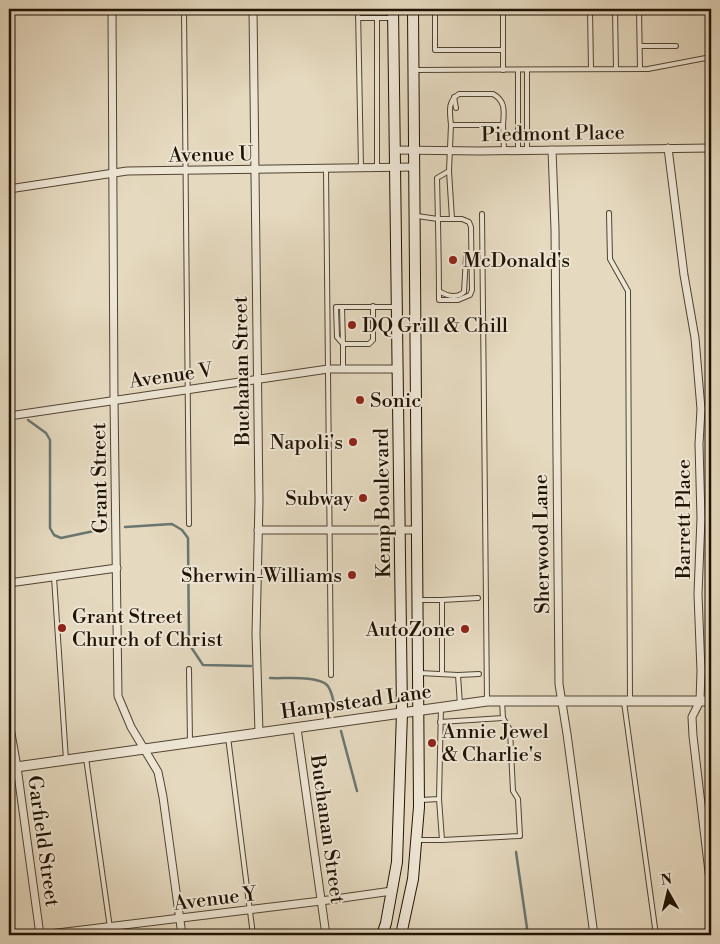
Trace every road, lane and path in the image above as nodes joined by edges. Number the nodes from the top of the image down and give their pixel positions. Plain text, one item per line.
1 (112, 9) edge
2 (184, 9) edge
3 (253, 9) edge
4 (358, 9) edge
5 (413, 9) edge
6 (435, 9) edge
7 (503, 9) edge
8 (590, 9) edge
9 (615, 9) edge
10 (639, 9) edge
11 (393, 14) edge
12 (358, 18) junction
13 (377, 18) junction
14 (640, 46) junction
15 (676, 46) dead end
16 (503, 50) junction
17 (711, 57) edge
18 (616, 69) junction
19 (640, 69) junction
20 (413, 70) junction
21 (503, 70) junction
22 (518, 70) junction
23 (527, 70) junction
24 (591, 70) junction
25 (454, 97) junction
26 (456, 108) dead end
27 (457, 118) dead end
28 (451, 125) junction
29 (457, 125) junction
30 (504, 125) junction
31 (668, 148) junction
32 (711, 148) edge
33 (395, 150) junction
34 (414, 150) junction
35 (451, 150) junction
36 (504, 150) junction
37 (518, 150) junction
38 (527, 150) junction
39 (552, 150) junction
40 (414, 167) junction
41 (361, 168) junction
42 (376, 168) junction
43 (395, 168) junction
44 (255, 169) junction
45 (326, 169) junction
46 (185, 170) junction
47 (449, 171) junction
48 (113, 173) junction
49 (9, 188) edge
50 (609, 213) dead end
51 (482, 214) dead end
52 (414, 216) junction
53 (438, 219) junction
54 (452, 219) junction
55 (471, 252) junction
56 (439, 291) junction
57 (373, 306) junction
58 (397, 307) junction
59 (343, 344) junction
60 (328, 369) junction
61 (343, 369) junction
62 (398, 369) junction
63 (416, 370) junction
64 (257, 379) junction
65 (187, 389) junction
66 (114, 400) junction
67 (9, 416) edge
68 (189, 524) dead end
69 (258, 530) junction
70 (330, 530) junction
71 (400, 530) junction
72 (417, 530) junction
73 (117, 568) junction
74 (54, 577) junction
75 (9, 583) edge
76 (478, 598) dead end
77 (417, 600) junction
78 (442, 600) junction
79 (189, 669) dead end
80 (418, 673) junction
81 (442, 673) junction
82 (479, 674) dead end
83 (332, 675) dead end
84 (458, 675) junction
85 (562, 700) junction
86 (627, 700) junction
87 (487, 701) junction
88 (502, 701) junction
89 (700, 701) junction
90 (711, 701) edge
91 (460, 704) junction
92 (441, 707) junction
93 (418, 710) junction
94 (402, 713) junction
95 (503, 718) junction
96 (9, 722) edge
97 (440, 722) junction
98 (297, 728) junction
99 (259, 733) junction
100 (228, 737) junction
101 (190, 742) junction
102 (144, 749) junction
103 (86, 758) junction
104 (66, 760) junction
105 (13, 768) edge
106 (419, 800) junction
107 (439, 800) junction
108 (418, 840) junction
109 (442, 840) junction
110 (711, 889) edge
111 (392, 891) junction
112 (411, 892) junction
113 (321, 902) junction
114 (250, 910) junction
115 (179, 919) junction
116 (110, 927) junction
117 (40, 935) edge
118 (112, 935) edge
119 (182, 935) edge
120 (254, 935) edge
121 (326, 935) edge
122 (382, 935) edge
123 (401, 935) edge
124 (594, 935) edge
125 (656, 935) edge

1 - 48 street, Grant Street
2 - 46 lane
3 - 44 street, Buchanan Street
4 - 12 lane
5 - 20 main road, Kemp Boulevard
6 - 16 lane
7 - 16 lane
8 - 24 lane
9 - 18 lane
10 - 14 lane
11 - 13 lane
11 - 33 main road, Kemp Boulevard
12 - 13 lane
12 - 41 lane
13 - 42 lane
14 - 15 lane
14 - 19 lane
16 - 21 lane
17 - 19 lane
18 - 19 lane
18 - 24 lane
20 - 21 lane
20 - 34 main road, Kemp Boulevard
21 - 22 lane
22 - 23 lane
22 - 37 lane
23 - 24 lane
23 - 38 lane
25 - 26 lane
25 - 28 lane
25 - 30 lane
27 - 29 lane
28 - 29 lane
28 - 35 lane
29 - 30 lane
30 - 36 lane
31 - 32 street, Piedmont Place
31 - 39 street, Piedmont Place
31 - 89 street, Barrett Place
33 - 34 street, Piedmont Place
33 - 43 main road, Kemp Boulevard
34 - 35 street, Piedmont Place
34 - 40 main road, Kemp Boulevard
35 - 36 street, Piedmont Place
35 - 47 lane
36 - 37 street, Piedmont Place
37 - 38 street, Piedmont Place
38 - 39 street, Piedmont Place
39 - 85 street, Sherwood Lane
40 - 43 street, Avenue U
40 - 52 main road, Kemp Boulevard
41 - 42 street, Avenue U
41 - 45 street, Avenue U
42 - 43 street, Avenue U
43 - 58 main road, Kemp Boulevard
44 - 45 street, Avenue U
44 - 46 street, Avenue U
44 - 64 street, Buchanan Street
45 - 60 lane
46 - 48 street, Avenue U
46 - 65 lane
47 - 53 lane
47 - 54 lane
48 - 49 street, Avenue U
48 - 66 street, Grant Street
50 - 86 lane
51 - 87 lane
52 - 53 lane
52 - 63 main road, Kemp Boulevard
53 - 54 lane
53 - 56 lane
54 - 55 lane
55 - 56 lane
55 - 56 lane
57 - 58 lane
57 - 59 lane
57 - 59 lane
58 - 62 main road, Kemp Boulevard
59 - 61 lane
60 - 61 street, Avenue V
60 - 64 street, Avenue V
60 - 70 lane
61 - 62 street, Avenue V
62 - 63 main road
62 - 71 main road, Kemp Boulevard
63 - 72 main road, Kemp Boulevard
64 - 65 street, Avenue V
64 - 69 street, Buchanan Street
65 - 66 street, Avenue V
65 - 68 lane
66 - 67 street, Avenue V
66 - 73 street, Grant Street
69 - 70 street
69 - 99 street, Buchanan Street
70 - 71 street
70 - 83 lane
71 - 72 street
71 - 94 main road, Kemp Boulevard
72 - 77 main road, Kemp Boulevard
73 - 74 street
73 - 102 street, Grant Street
74 - 75 street
74 - 104 lane
76 - 78 lane
77 - 78 lane
77 - 80 main road, Kemp Boulevard
78 - 81 lane
79 - 101 lane
80 - 81 lane
80 - 93 main road, Kemp Boulevard
81 - 84 lane
82 - 84 lane
84 - 91 lane
85 - 86 street, Hampstead Lane
85 - 88 street, Hampstead Lane
85 - 124 street, Sherwood Lane
86 - 89 street, Hampstead Lane
86 - 125 lane
87 - 88 street, Hampstead Lane
87 - 91 street, Hampstead Lane
88 - 95 lane
89 - 90 street, Hampstead Lane
89 - 110 street, Barrett Place
91 - 92 street, Hampstead Lane
92 - 93 street, Hampstead Lane
92 - 97 lane
93 - 94 street, Hampstead Lane
93 - 106 main road, Kemp Boulevard
94 - 98 street, Hampstead Lane
94 - 111 main road, Kemp Boulevard
95 - 97 lane
95 - 109 lane
96 - 105 street, Garfield Street
97 - 107 lane
98 - 99 street, Hampstead Lane
98 - 113 street, Buchanan Street
99 - 100 street, Hampstead Lane
100 - 101 street, Hampstead Lane
100 - 114 lane
101 - 102 street, Hampstead Lane
102 - 103 street, Hampstead Lane
102 - 115 street, Grant Street
103 - 104 street, Hampstead Lane
103 - 116 lane
104 - 105 street, Hampstead Lane
105 - 117 street, Garfield Street
106 - 107 lane
106 - 108 main road, Kemp Boulevard
107 - 109 lane
108 - 109 lane
108 - 112 main road, Kemp Boulevard
111 - 112 main road
111 - 113 street, Avenue Y
111 - 122 main road, Kemp Boulevard
112 - 123 main road, Kemp Boulevard
113 - 114 street, Avenue Y
113 - 121 street, Buchanan Street
114 - 115 street, Avenue Y
114 - 120 lane
115 - 116 street, Avenue Y
115 - 119 street, Grant Street
116 - 117 street, Avenue Y
116 - 118 lane

